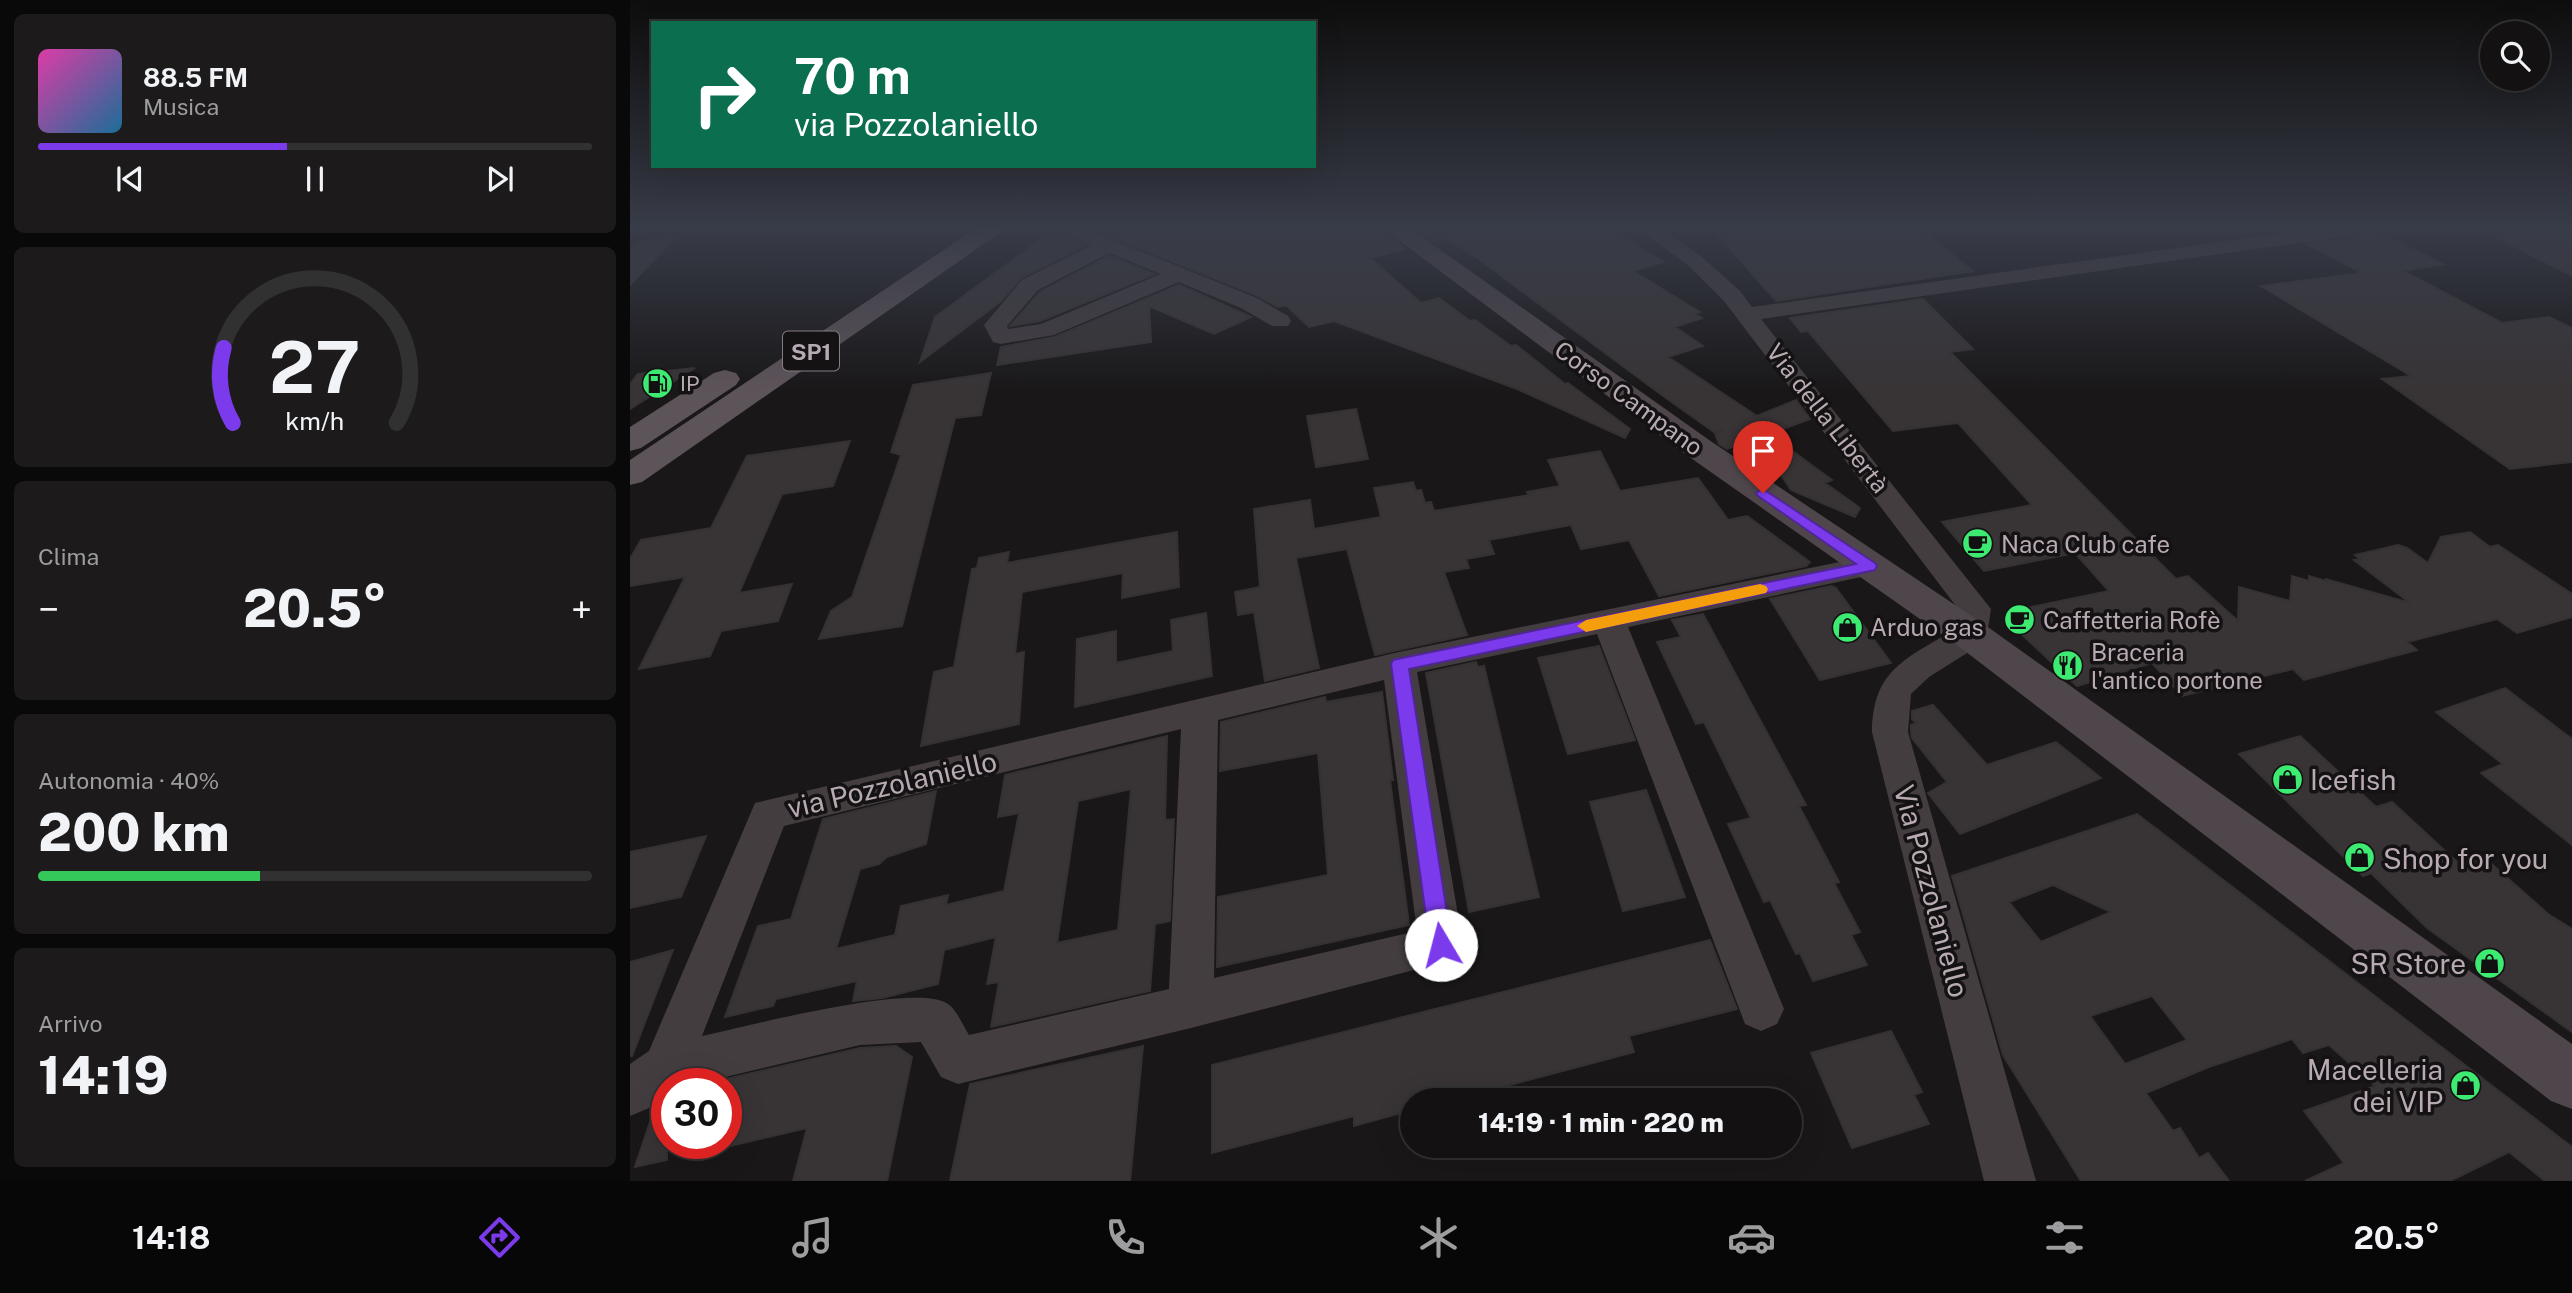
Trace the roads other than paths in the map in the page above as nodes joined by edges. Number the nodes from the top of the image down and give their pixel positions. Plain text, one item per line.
1 (874, 282) edge
2 (912, 282) edge
3 (1036, 282) edge
4 (1161, 282) edge
5 (1199, 282) edge
6 (1469, 282) edge
7 (1716, 282) edge
8 (1975, 282) edge
9 (1747, 314) junction
10 (1280, 321) dead end
11 (633, 438) edge
12 (630, 475) edge
13 (1870, 566) junction
14 (1609, 621) junction
15 (1971, 635) junction
16 (1399, 664) junction
17 (1200, 710) junction
18 (1191, 1007) junction
19 (1761, 1009) dead end
20 (666, 1068) joint
21 (651, 1078) edge
22 (2572, 1080) edge
23 (630, 1093) edge
24 (2010, 1181) edge

1 - 11 main road, SP1
2 - 12 main road, SP1
3 - 4 street
5 - 10 street
6 - 13 main road, Corso Campano
7 - 9 street, Via della Libertà
8 - 9 street
9 - 15 street, Via della Libertà
13 - 14 street, via Pozzolaniello
13 - 15 main road, Corso Campano
14 - 16 street, via Pozzolaniello
14 - 19 street
15 - 22 main road, Corso Campano
15 - 24 street, Via Pozzolaniello
16 - 17 street, via Pozzolaniello
16 - 18 street
17 - 18 street
17 - 20 street, via Pozzolaniello
18 - 20 street
21 - 23 street

